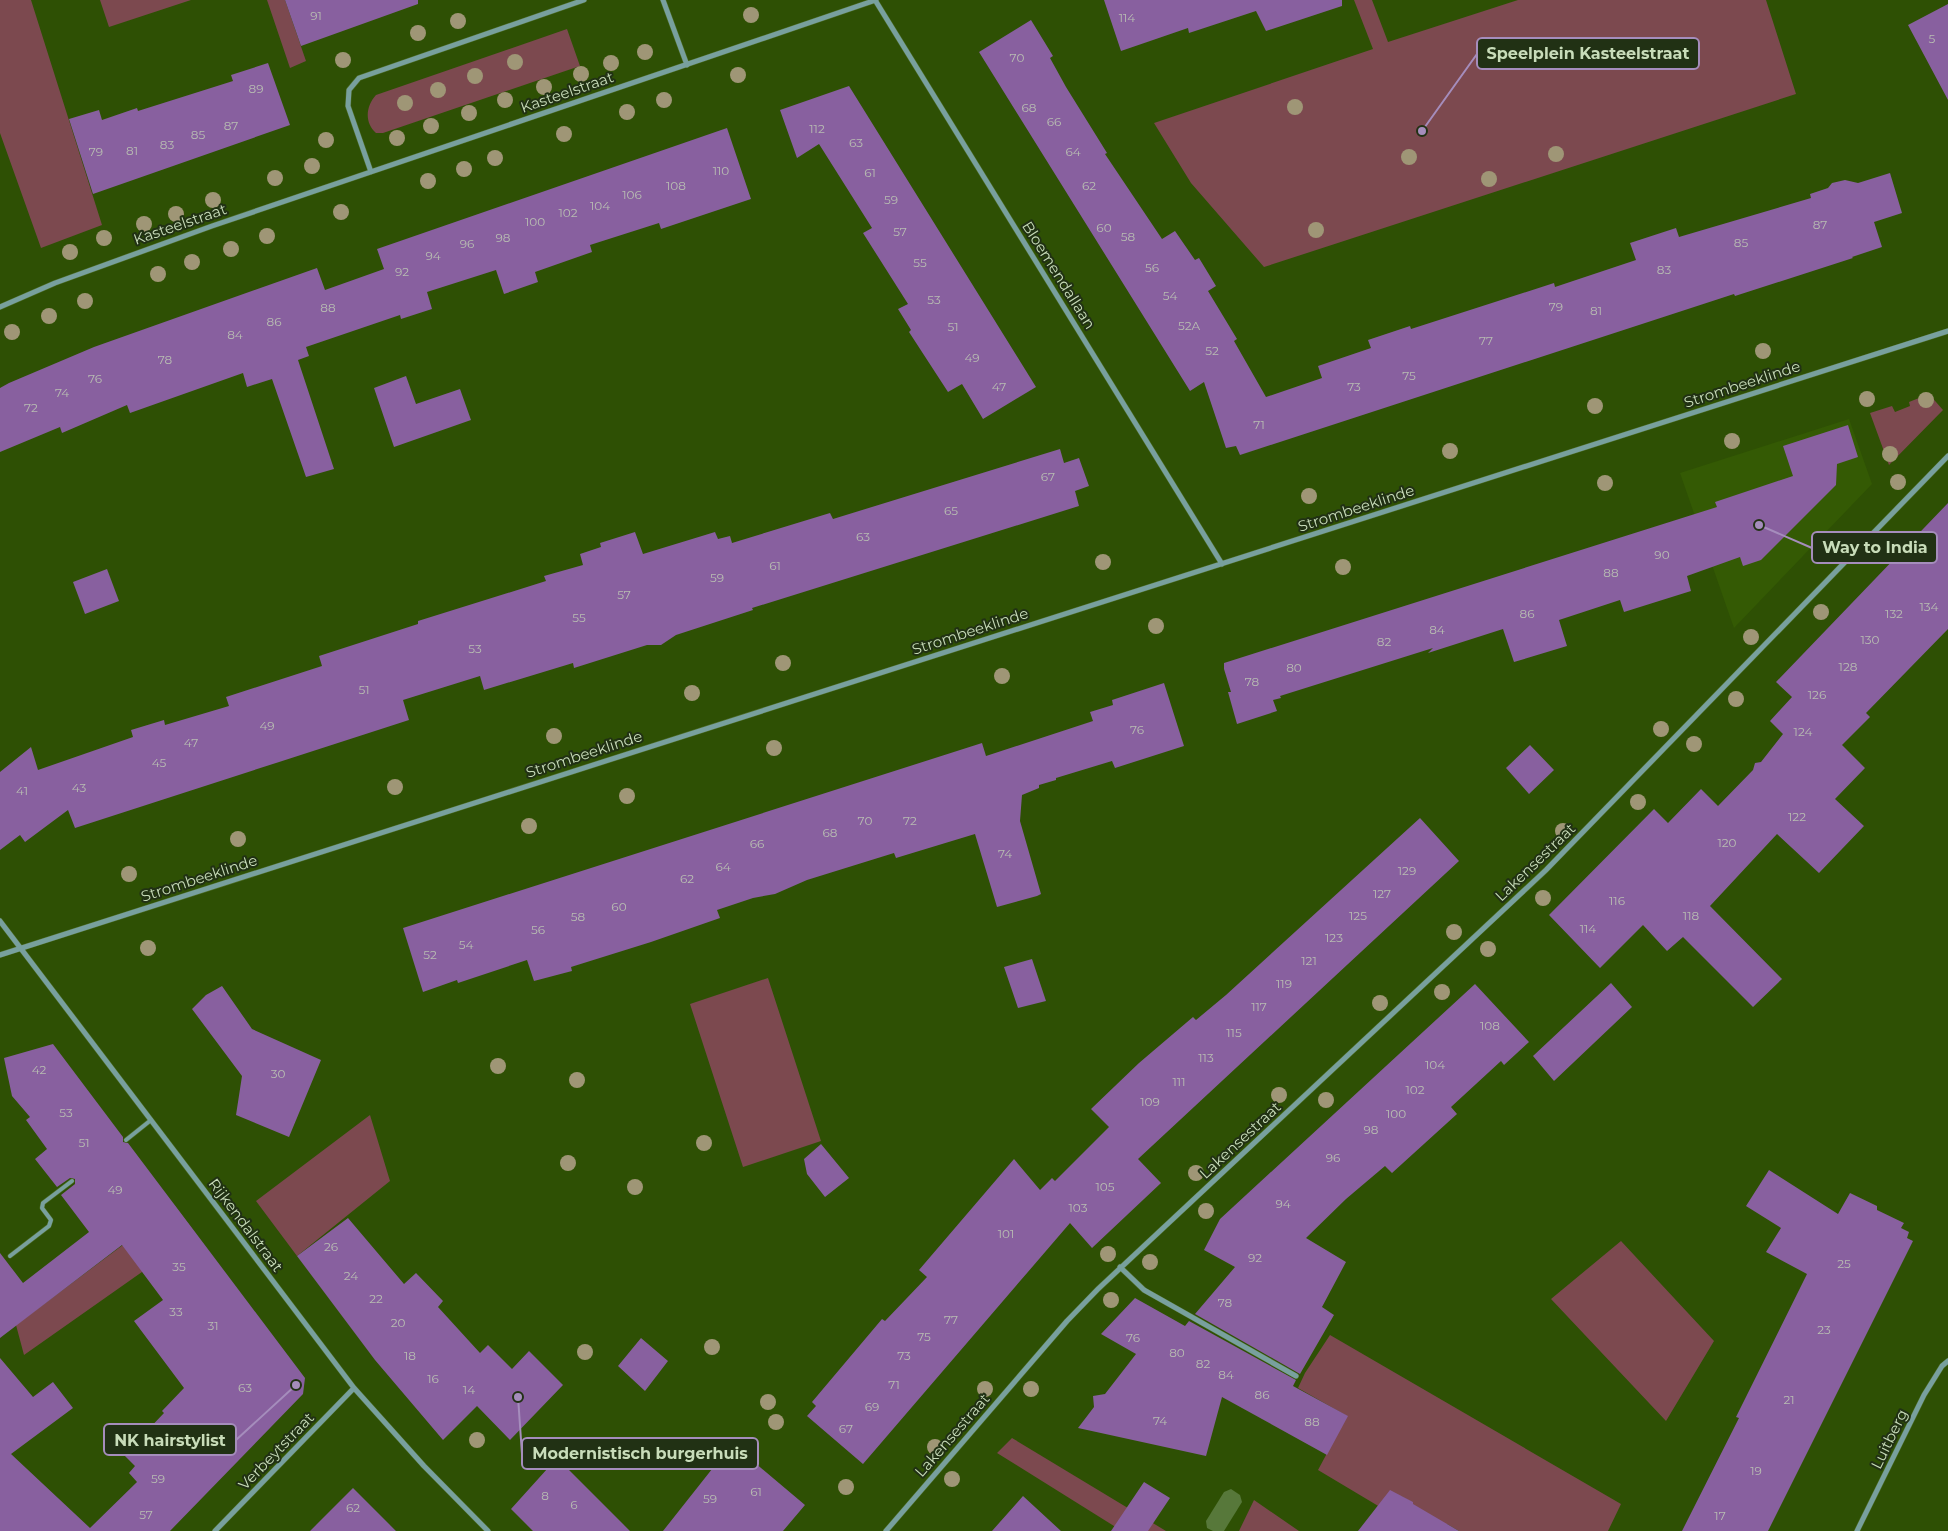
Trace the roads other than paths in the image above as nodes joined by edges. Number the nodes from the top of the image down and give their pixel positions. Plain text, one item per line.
1 (584, 0) edge
2 (663, 0) edge
3 (875, 0) edge
4 (686, 65) junction
5 (371, 172) junction
6 (0, 307) edge
7 (1948, 331) edge
8 (1948, 456) edge
9 (1222, 564) junction
10 (0, 921) edge
11 (21, 948) junction
12 (0, 955) edge
13 (151, 1120) junction
14 (126, 1140) dead end
15 (72, 1181) dead end
16 (10, 1256) dead end
17 (1120, 1267) junction
18 (1948, 1361) edge
19 (1296, 1376) dead end
20 (354, 1388) junction
21 (215, 1531) edge
22 (488, 1531) edge
23 (886, 1531) edge
24 (1857, 1531) edge

1 - 5 street
2 - 4 street
3 - 4 street, Kasteelstraat
3 - 9 street, Bloemendallaan
4 - 5 street, Kasteelstraat
5 - 6 street, Kasteelstraat
7 - 9 street, Strombeeklinde
8 - 17 street, Lakensestraat
9 - 11 street, Strombeeklinde
10 - 11 street, Rijkendalstraat
11 - 12 street, Strombeeklinde
11 - 13 street, Rijkendalstraat
13 - 14 lane
13 - 20 street, Rijkendalstraat
15 - 16 lane
17 - 19 street
17 - 23 street, Lakensestraat
18 - 24 street, Luitberg
20 - 21 street, Verbeytstraat
20 - 22 street, Rijkendalstraat

